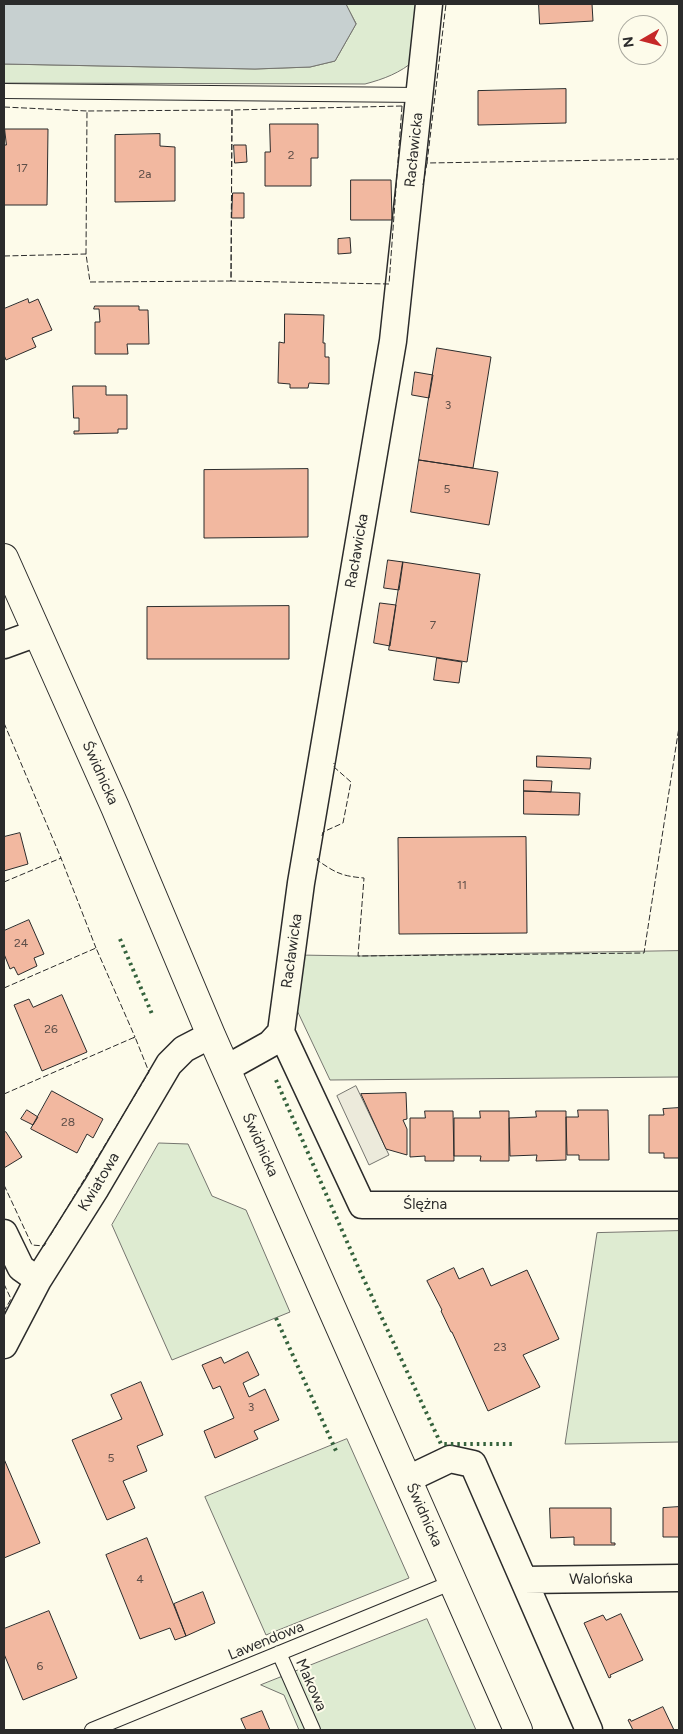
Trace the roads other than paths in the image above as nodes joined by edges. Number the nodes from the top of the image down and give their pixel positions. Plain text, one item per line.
1 (429, 4) edge
2 (4, 90) edge
3 (420, 95) junction
4 (4, 558) edge
5 (37, 633) junction
6 (4, 645) edge
7 (281, 1032) junction
8 (211, 1035) junction
9 (227, 1068) junction
10 (679, 1205) edge
11 (4, 1233) edge
12 (38, 1280) junction
13 (4, 1344) edge
14 (408, 1479) junction
15 (679, 1578) edge
16 (524, 1580) junction
17 (453, 1582) junction
18 (279, 1654) junction
19 (92, 1730) edge
20 (313, 1730) edge
21 (518, 1730) edge
22 (589, 1730) edge

1 - 3 street, Racławicka
2 - 3 lane
3 - 7 street, Racławicka
4 - 5 street, Świdnicka
5 - 6 street
5 - 8 street, Świdnicka
7 - 9 street
7 - 10 street, Ślężna
8 - 9 street, Świdnicka
8 - 12 street, Kwiatowa
9 - 14 street, Świdnicka
11 - 12 street
12 - 13 street, Kwiatowa
14 - 16 street
14 - 17 street, Świdnicka
15 - 16 street, Walońska
16 - 22 street
17 - 18 lane, Lawendowa
17 - 21 street, Świdnicka
18 - 19 lane, Lawendowa
18 - 20 lane, Makowa

